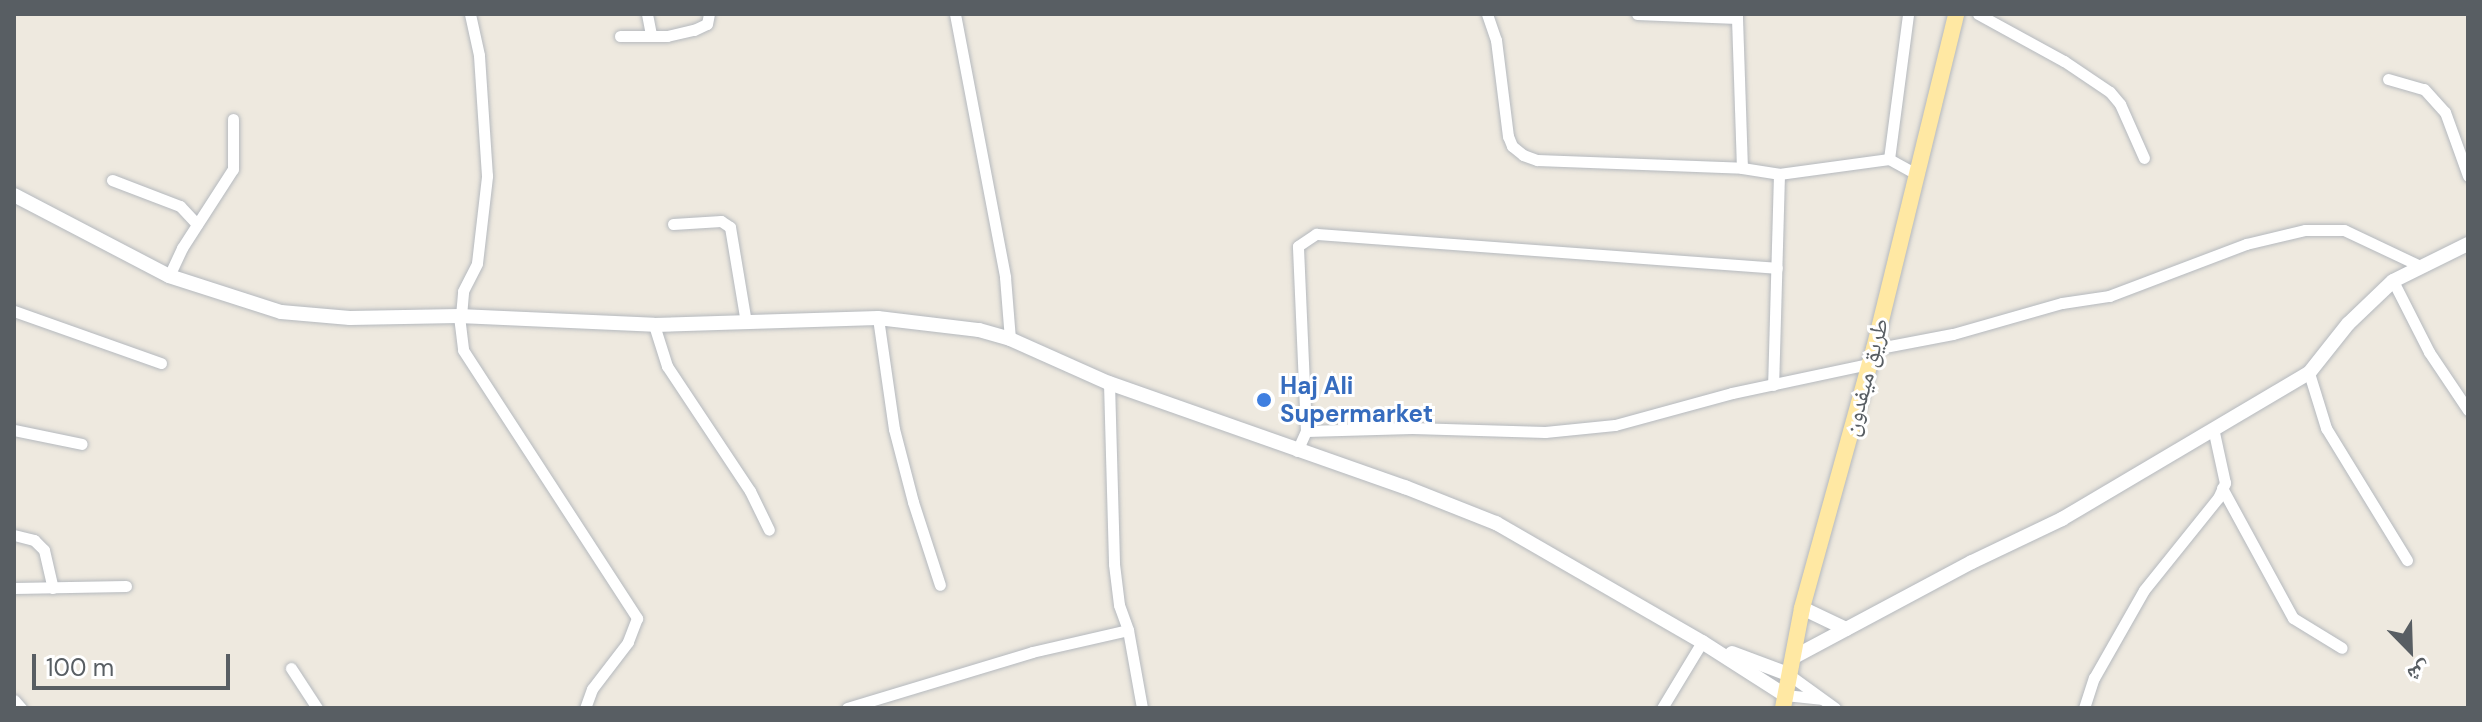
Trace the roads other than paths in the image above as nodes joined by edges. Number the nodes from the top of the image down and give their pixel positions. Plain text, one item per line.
1 (470, 14) edge
2 (647, 14) edge
3 (709, 14) edge
4 (955, 14) edge
5 (1487, 14) edge
6 (1637, 14) edge
7 (1908, 14) edge
8 (1956, 14) edge
9 (1965, 14) edge
10 (1978, 14) edge
11 (1737, 16) edge
12 (651, 34) junction
13 (620, 36) dead end
14 (1950, 47) junction
15 (2388, 79) dead end
16 (233, 119) dead end
17 (2144, 158) dead end
18 (1889, 159) junction
19 (1742, 168) junction
20 (1914, 173) junction
21 (1779, 174) junction
22 (2468, 176) edge
23 (112, 180) dead end
24 (15, 197) edge
25 (197, 224) junction
26 (673, 224) dead end
27 (2468, 244) edge
28 (2420, 266) junction
29 (1777, 268) junction
30 (169, 276) junction
31 (2393, 281) junction
32 (14, 311) edge
33 (460, 316) junction
34 (878, 318) junction
35 (746, 323) junction
36 (654, 325) junction
37 (1010, 339) junction
38 (1871, 357) junction
39 (161, 363) dead end
40 (2309, 373) junction
41 (1109, 383) junction
42 (1773, 385) junction
43 (2468, 410) edge
44 (2213, 428) junction
45 (14, 430) edge
46 (1306, 431) junction
47 (82, 444) dead end
48 (1297, 451) junction
49 (2222, 488) junction
50 (769, 530) dead end
51 (14, 535) edge
52 (2407, 560) dead end
53 (940, 585) dead end
54 (126, 586) dead end
55 (14, 588) edge
56 (53, 588) junction
57 (1802, 608) junction
58 (1846, 629) junction
59 (1128, 630) junction
60 (1702, 642) junction
61 (2342, 648) dead end
62 (1790, 666) junction
63 (291, 668) dead end
64 (14, 700) edge
65 (1821, 700) junction
66 (1784, 701) edge
67 (21, 708) edge
68 (317, 708) edge
69 (585, 708) edge
70 (847, 708) edge
71 (1142, 708) edge
72 (1662, 708) edge
73 (1835, 708) edge
74 (2084, 708) edge

1 - 33 street
2 - 12 street
3 - 12 street
4 - 37 street
5 - 19 street
6 - 11 street
7 - 18 street
8 - 14 main road, طريق ميفدون
9 - 14 main road, طريق ميفدون
10 - 17 street
11 - 19 street
12 - 13 street
14 - 20 main road, طريق ميفدون
15 - 22 street
16 - 25 street
18 - 20 street
18 - 21 street
19 - 21 street
20 - 38 main road, طريق ميفدون
21 - 29 street
23 - 25 street
24 - 30 street
25 - 30 street
26 - 35 street
27 - 28 street
28 - 31 street
28 - 38 street
29 - 42 street
29 - 46 street
30 - 33 street
31 - 40 street
31 - 43 street
32 - 39 street
33 - 36 street
33 - 69 street
34 - 35 street
34 - 37 street
34 - 53 street
35 - 36 street
36 - 50 street
37 - 41 street
38 - 42 street
38 - 57 main road, طريق ميفدون
40 - 44 street
40 - 52 street
41 - 48 street
41 - 59 street
42 - 46 street
44 - 49 street
44 - 58 street
45 - 47 street
46 - 48 street
48 - 60 street
49 - 61 street
49 - 74 street
51 - 56 street
54 - 56 street
55 - 56 street
57 - 58 street
57 - 62 main road, طريق ميفدون
58 - 62 street
59 - 70 street
59 - 71 street
60 - 62 street
60 - 66 street
60 - 72 street
62 - 65 street
62 - 66 main road, طريق ميفدون
63 - 68 street
64 - 67 street
65 - 66 street
65 - 73 street

